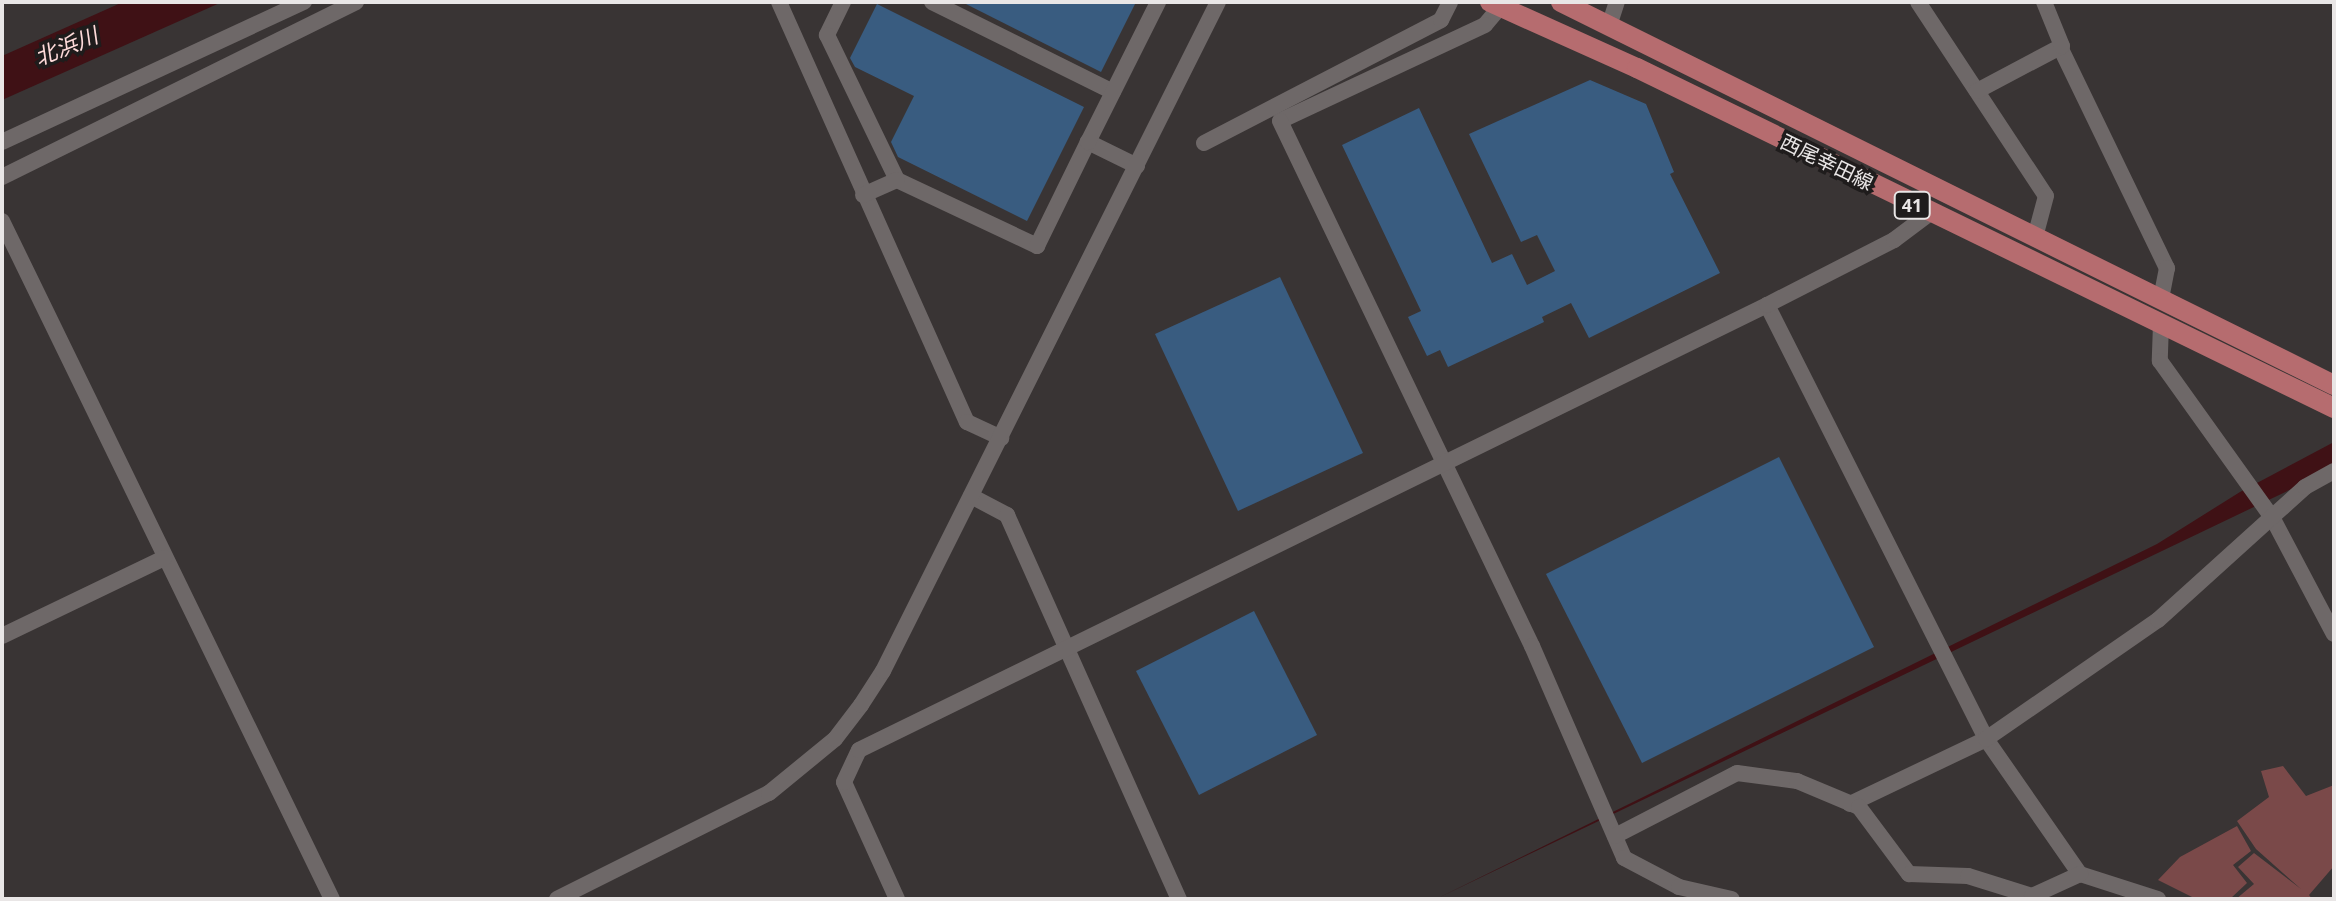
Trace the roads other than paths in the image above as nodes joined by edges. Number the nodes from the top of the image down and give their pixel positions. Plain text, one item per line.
1 (304, 2) edge
2 (356, 2) edge
3 (779, 2) edge
4 (843, 2) edge
5 (932, 2) edge
6 (1158, 2) edge
7 (1218, 2) edge
8 (1450, 2) edge
9 (1561, 2) edge
10 (1617, 2) edge
11 (1918, 2) edge
12 (2044, 2) edge
13 (1495, 4) edge
14 (1609, 26) junction
15 (2060, 47) junction
16 (1977, 91) junction
17 (1113, 92) junction
18 (2, 142) edge
19 (1088, 142) junction
20 (1204, 143) dead end
21 (1137, 166) junction
22 (2, 177) edge
23 (897, 180) junction
24 (863, 195) junction
25 (1930, 213) junction
26 (2, 221) edge
27 (2035, 237) junction
28 (2161, 300) junction
29 (1767, 305) junction
30 (2161, 324) junction
31 (2334, 385) edge
32 (2334, 408) edge
33 (1001, 438) junction
34 (1442, 466) junction
35 (2334, 471) edge
36 (971, 496) junction
37 (2273, 519) junction
38 (164, 558) junction
39 (2334, 634) edge
40 (2, 636) edge
41 (1067, 651) junction
42 (1986, 739) junction
43 (1850, 804) junction
44 (1615, 836) junction
45 (2080, 874) junction
46 (332, 899) edge
47 (557, 899) edge
48 (897, 899) edge
49 (1179, 899) edge
50 (1732, 899) edge
51 (2158, 899) edge

1 - 18 street
2 - 22 street
3 - 24 street
4 - 23 street
5 - 17 street
6 - 17 street
7 - 21 street
8 - 20 street
9 - 14 main road, 西尾幸田線 / 41
10 - 14 street
11 - 16 street
12 - 15 street
13 - 25 main road, 西尾幸田線 / 41
13 - 34 street
14 - 27 main road, 西尾幸田線 / 41
15 - 16 street
15 - 28 street
16 - 27 street
17 - 19 street
19 - 21 street
19 - 23 street
21 - 33 street
23 - 24 street
24 - 33 street
25 - 29 street
25 - 30 main road, 西尾幸田線 / 41
26 - 38 street
27 - 28 main road, 西尾幸田線 / 41
28 - 31 main road, 西尾幸田線 / 41
29 - 34 street
29 - 42 street
30 - 32 main road, 西尾幸田線 / 41
30 - 37 street
33 - 36 street
34 - 41 street
34 - 44 street
35 - 37 street
36 - 41 street
36 - 47 street
37 - 39 street
37 - 42 street
38 - 40 street
38 - 46 street
41 - 48 street
41 - 49 street
42 - 43 street
42 - 45 street
43 - 44 street
43 - 45 street
44 - 50 street
45 - 51 street

